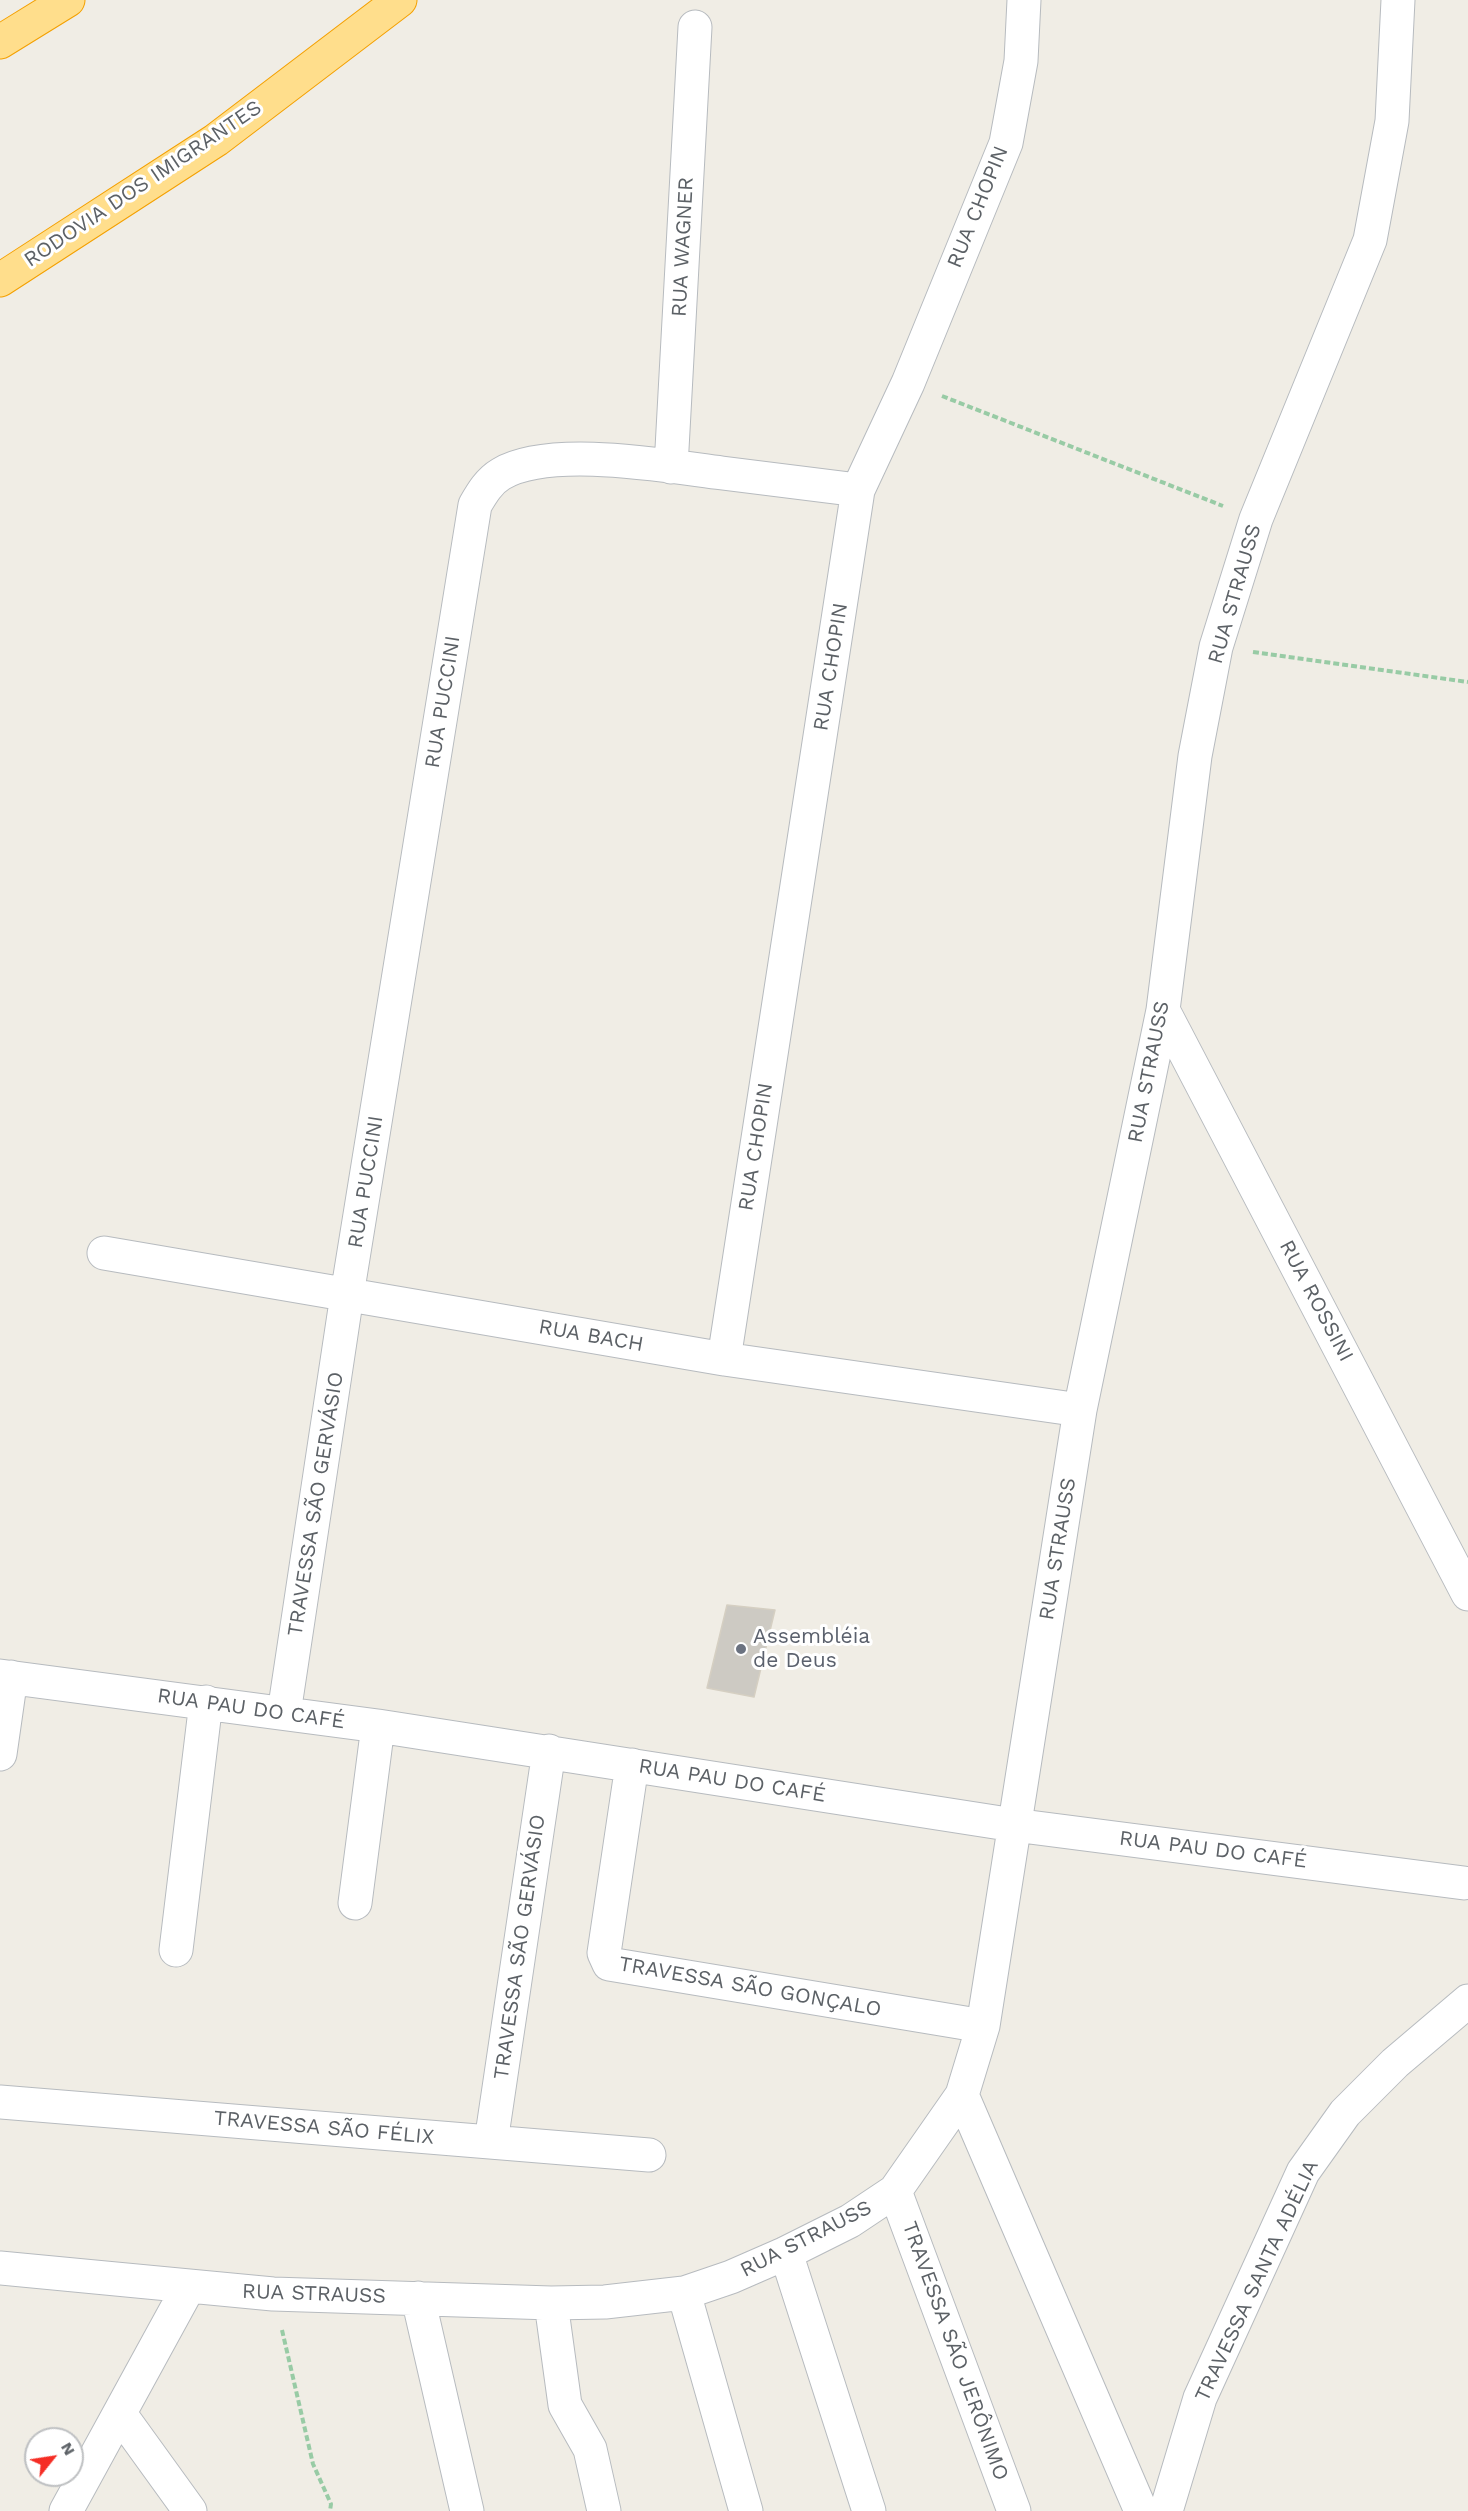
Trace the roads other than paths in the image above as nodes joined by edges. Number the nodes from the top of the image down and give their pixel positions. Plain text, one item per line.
1 (68, 0) edge
2 (400, 0) edge
3 (1024, 0) edge
4 (1398, 0) edge
5 (694, 27) dead end
6 (0, 42) edge
7 (0, 280) edge
8 (670, 467) junction
9 (858, 490) junction
10 (1163, 1010) junction
11 (104, 1253) dead end
12 (347, 1295) junction
13 (724, 1359) junction
14 (1080, 1410) junction
15 (1466, 1584) edge
16 (6, 1677) edge
17 (206, 1702) junction
18 (284, 1713) junction
19 (378, 1726) junction
20 (549, 1751) junction
21 (0, 1754) edge
22 (632, 1765) junction
23 (1014, 1825) junction
24 (1467, 1883) edge
25 (355, 1903) dead end
26 (176, 1950) dead end
27 (1468, 2001) edge
28 (983, 2026) junction
29 (962, 2095) junction
30 (0, 2102) edge
31 (491, 2142) junction
32 (649, 2155) dead end
33 (895, 2191) junction
34 (786, 2253) junction
35 (0, 2268) edge
36 (188, 2288) junction
37 (684, 2293) junction
38 (418, 2298) junction
39 (551, 2303) junction
40 (120, 2414) junction
41 (66, 2511) edge
42 (190, 2511) edge
43 (467, 2511) edge
44 (604, 2511) edge
45 (746, 2511) edge
46 (869, 2511) edge
47 (1014, 2511) edge
48 (1142, 2511) edge
49 (1166, 2511) edge

1 - 6 highway
2 - 7 highway, RODOVIA DOS IMIGRANTES
3 - 9 street, RUA CHOPIN
4 - 10 street, RUA STRAUSS
5 - 8 street, RUA WAGNER
8 - 9 street, RUA PUCCINI
8 - 12 street, RUA PUCCINI
9 - 13 street, RUA CHOPIN
10 - 14 street, RUA STRAUSS
10 - 15 street, RUA ROSSINI
11 - 12 street, RUA BACH
12 - 13 street, RUA BACH
12 - 18 street, TRAVESSA SÃO GERVÁSIO
13 - 14 street, RUA BACH
14 - 23 street, RUA STRAUSS
16 - 17 street, RUA PAU DO CAFÉ
16 - 21 street
17 - 18 street, RUA PAU DO CAFÉ
17 - 26 street
18 - 19 street, RUA PAU DO CAFÉ
19 - 20 street, RUA PAU DO CAFÉ
19 - 25 street
20 - 22 street, RUA PAU DO CAFÉ
20 - 31 street, TRAVESSA SÃO GERVÁSIO
22 - 23 street, RUA PAU DO CAFÉ
22 - 28 street, TRAVESSA SÃO GONÇALO
23 - 24 street, RUA PAU DO CAFÉ
23 - 28 street, RUA STRAUSS
27 - 49 street, TRAVESSA SANTA ADÉLIA
28 - 29 street, RUA STRAUSS
29 - 33 street, RUA STRAUSS
29 - 48 street
30 - 31 street, TRAVESSA SÃO FÉLIX
31 - 32 street, TRAVESSA SÃO FÉLIX
33 - 34 street, RUA STRAUSS
33 - 47 street, TRAVESSA SÃO JERÔNIMO
34 - 37 street, RUA STRAUSS
34 - 46 street
35 - 36 street, RUA STRAUSS
36 - 38 street, RUA STRAUSS
36 - 40 street
37 - 39 street, RUA STRAUSS
37 - 45 street
38 - 39 street, RUA STRAUSS
38 - 43 street
39 - 44 street
40 - 41 street
40 - 42 street

